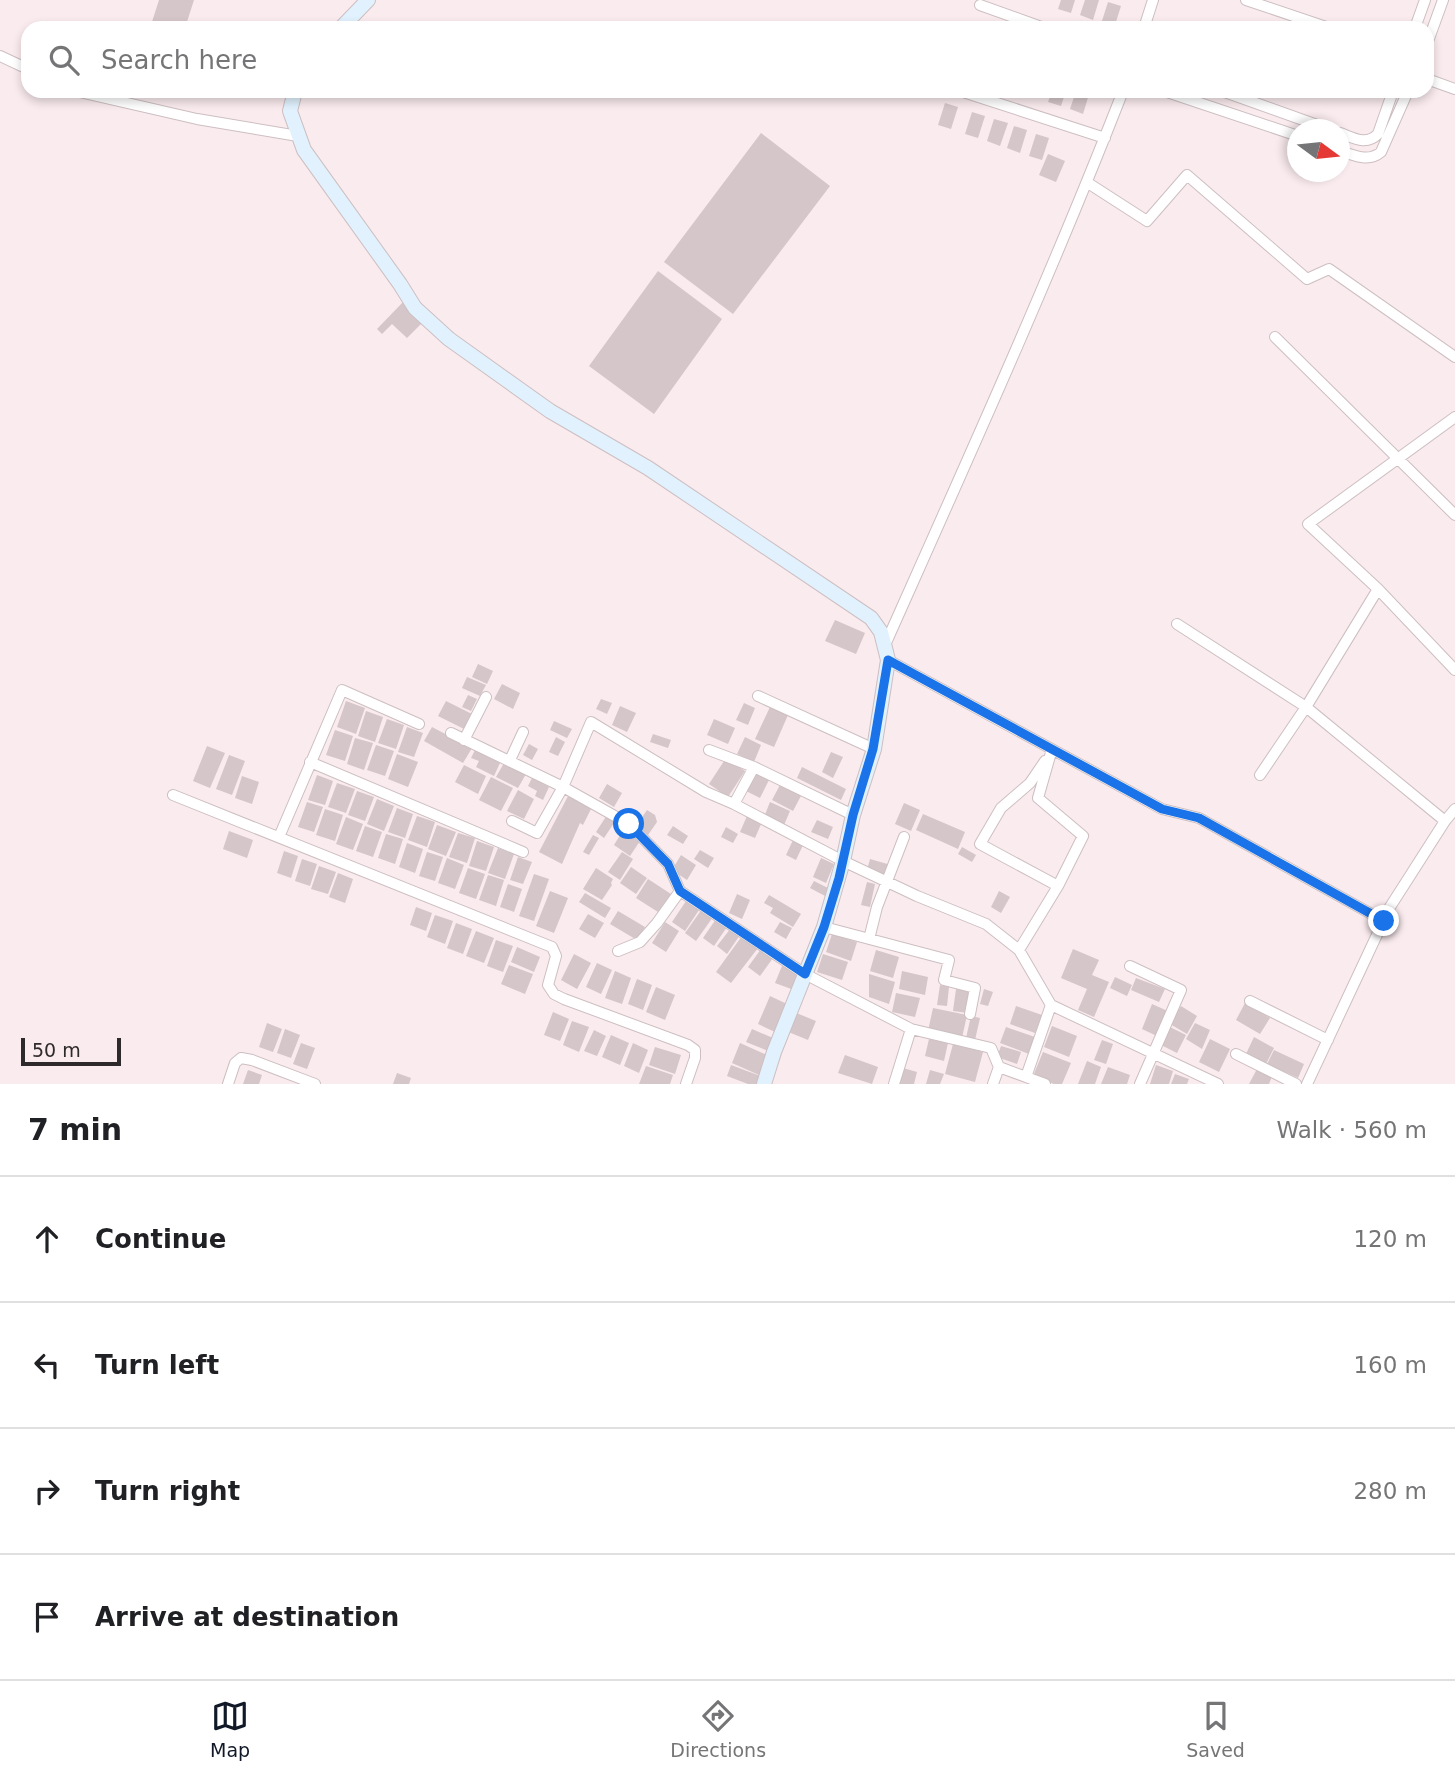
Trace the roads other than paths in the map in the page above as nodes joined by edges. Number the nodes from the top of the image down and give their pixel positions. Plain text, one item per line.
1 (368, 0) edge
2 (1153, 0) edge
3 (1246, 0) edge
4 (1425, 0) edge
5 (1443, 0) edge
6 (980, 5) dead end
7 (348, 21) edge
8 (1025, 21) edge
9 (1146, 21) edge
10 (1308, 21) edge
11 (1418, 21) edge
12 (1434, 25) edge
13 (0, 56) edge
14 (21, 66) edge
15 (1434, 82) edge
16 (1455, 89) edge
17 (106, 98) edge
18 (293, 98) edge
19 (982, 98) edge
20 (1120, 98) edge
21 (1185, 98) edge
22 (1242, 98) edge
23 (1391, 98) edge
24 (1405, 98) edge
25 (1300, 119) edge
26 (1287, 133) edge
27 (298, 136) junction
28 (1350, 137) edge
29 (1105, 138) junction
30 (1369, 141) junction
31 (1350, 154) edge
32 (1375, 157) junction
33 (1088, 183) junction
34 (1275, 337) dead end
35 (1455, 357) edge
36 (1455, 416) edge
37 (1398, 457) junction
38 (1455, 515) edge
39 (1378, 589) junction
40 (1177, 624) dead end
41 (885, 645) junction
42 (888, 660) junction
43 (1455, 670) edge
44 (758, 696) dead end
45 (486, 697) dead end
46 (1306, 707) junction
47 (419, 724) dead end
48 (523, 732) dead end
49 (451, 733) dead end
50 (464, 740) junction
51 (873, 749) junction
52 (709, 750) dead end
53 (1052, 750) junction
54 (510, 760) junction
55 (310, 762) junction
56 (754, 767) junction
57 (1260, 775) dead end
58 (563, 788) junction
59 (173, 795) dead end
60 (734, 804) junction
61 (1455, 810) edge
62 (853, 815) junction
63 (513, 821) dead end
64 (1445, 821) junction
65 (279, 837) junction
66 (904, 837) dead end
67 (523, 852) dead end
68 (843, 861) junction
69 (887, 882) junction
70 (1058, 886) junction
71 (680, 891) junction
72 (1384, 921) junction
73 (824, 927) junction
74 (869, 939) junction
75 (1019, 950) junction
76 (618, 951) dead end
77 (1130, 966) dead end
78 (805, 974) junction
79 (1250, 1001) dead end
80 (1051, 1005) junction
81 (970, 1014) dead end
82 (911, 1029) junction
83 (1328, 1040) junction
84 (1153, 1052) junction
85 (1236, 1054) dead end
86 (999, 1067) junction
87 (1026, 1077) junction
88 (228, 1084) edge
89 (316, 1084) edge
90 (687, 1084) edge
91 (764, 1084) edge
92 (894, 1084) edge
93 (993, 1084) edge
94 (1045, 1084) edge
95 (1140, 1084) edge
96 (1218, 1084) edge
97 (1296, 1084) edge
98 (1307, 1084) edge

1 - 7 main road
2 - 9 street
3 - 10 street
4 - 11 street
5 - 12 street
6 - 8 street
13 - 14 street
15 - 16 street
17 - 27 street
18 - 27 main road
19 - 29 street
20 - 29 street
21 - 26 street
22 - 25 street
23 - 30 street
24 - 32 street
27 - 41 main road
28 - 30 street
29 - 33 street
30 - 32 street
31 - 32 street
33 - 35 street
33 - 41 street
34 - 37 street
36 - 37 street
37 - 38 street
37 - 39 street
39 - 43 street
39 - 46 street
40 - 46 street
41 - 42 main road
42 - 51 main road
42 - 53 street
44 - 51 street
45 - 50 street
46 - 57 street
46 - 64 street
47 - 55 street
48 - 54 street
49 - 50 street
50 - 54 street
51 - 62 main road
52 - 56 street
53 - 70 street
53 - 70 street
53 - 72 street
54 - 58 street
55 - 65 street
55 - 67 street
56 - 60 street
56 - 62 street
58 - 60 street
58 - 63 street
58 - 71 street
59 - 65 street
60 - 68 street
61 - 64 street
62 - 68 main road
64 - 72 street
65 - 90 street
66 - 69 street
68 - 69 street
68 - 73 main road
69 - 74 street
69 - 75 street
70 - 75 street
71 - 76 street
71 - 78 street
72 - 83 street
73 - 74 street
73 - 78 main road
74 - 81 street
75 - 80 street
77 - 84 street
78 - 82 street
78 - 91 main road
79 - 83 street
80 - 84 street
80 - 87 street
82 - 86 street
82 - 92 street
83 - 98 street
84 - 95 street
84 - 96 street
85 - 97 street
86 - 87 street
86 - 93 street
87 - 94 street
88 - 89 street

